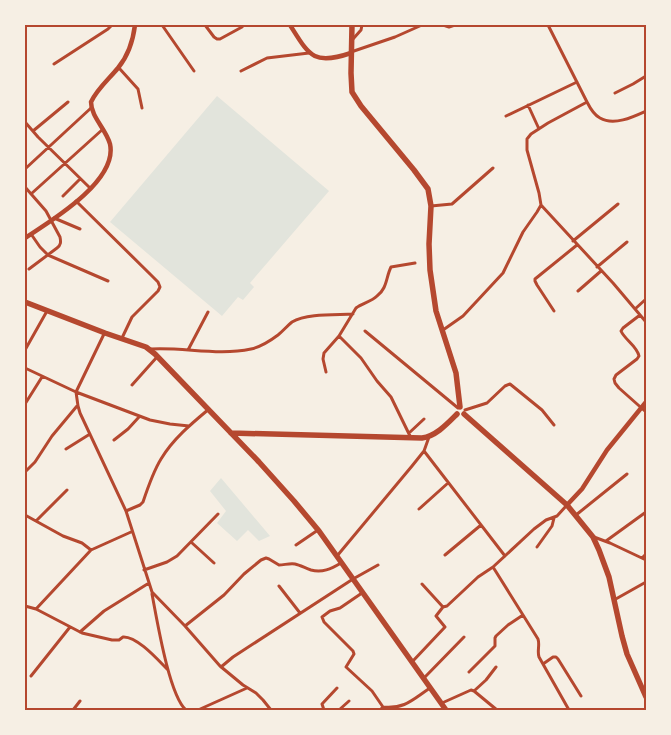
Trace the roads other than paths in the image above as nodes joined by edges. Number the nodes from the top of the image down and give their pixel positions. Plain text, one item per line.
1 (112, 25) edge
2 (135, 25) edge
3 (162, 25) edge
4 (205, 25) edge
5 (290, 25) edge
6 (352, 25) edge
7 (362, 25) edge
8 (422, 25) edge
9 (443, 25) edge
10 (455, 25) edge
11 (548, 25) edge
12 (242, 27) dead end
13 (351, 41) junction
14 (309, 53) junction
15 (351, 53) junction
16 (54, 64) dead end
17 (119, 68) junction
18 (194, 71) dead end
19 (240, 71) dead end
20 (645, 78) edge
21 (577, 82) junction
22 (615, 93) dead end
23 (68, 102) dead end
24 (587, 102) junction
25 (528, 106) junction
26 (91, 108) junction
27 (142, 108) dead end
28 (646, 110) edge
29 (506, 116) dead end
30 (25, 122) edge
31 (539, 128) junction
32 (103, 129) junction
33 (33, 131) junction
34 (48, 148) junction
35 (64, 164) junction
36 (493, 168) dead end
37 (25, 169) edge
38 (80, 179) junction
39 (90, 188) junction
40 (26, 189) edge
41 (31, 194) junction
42 (62, 196) dead end
43 (76, 201) junction
44 (618, 204) dead end
45 (541, 205) junction
46 (431, 206) junction
47 (53, 220) junction
48 (80, 229) dead end
49 (31, 234) junction
50 (25, 238) edge
51 (573, 241) junction
52 (627, 242) dead end
53 (577, 245) junction
54 (48, 255) junction
55 (416, 263) dead end
56 (598, 267) junction
57 (29, 270) dead end
58 (601, 271) junction
59 (108, 281) dead end
60 (578, 291) dead end
61 (646, 299) edge
62 (25, 302) edge
63 (635, 309) junction
64 (47, 310) junction
65 (554, 311) dead end
66 (208, 312) dead end
67 (353, 314) junction
68 (640, 315) junction
69 (646, 322) edge
70 (443, 330) junction
71 (365, 331) dead end
72 (105, 333) junction
73 (338, 336) junction
74 (122, 339) junction
75 (150, 349) junction
76 (25, 350) edge
77 (188, 350) junction
78 (158, 357) junction
79 (25, 368) edge
80 (326, 372) dead end
81 (42, 376) junction
82 (132, 385) dead end
83 (76, 392) junction
84 (646, 402) edge
85 (25, 404) edge
86 (78, 406) junction
87 (642, 408) junction
88 (209, 409) junction
89 (461, 411) junction
90 (646, 412) edge
91 (140, 417) junction
92 (424, 419) dead end
93 (554, 425) dead end
94 (189, 426) junction
95 (231, 432) junction
96 (90, 434) junction
97 (410, 436) junction
98 (429, 437) junction
99 (114, 440) dead end
100 (66, 449) dead end
101 (424, 451) junction
102 (25, 472) edge
103 (627, 474) dead end
104 (448, 483) junction
105 (67, 490) dead end
106 (568, 505) junction
107 (419, 509) dead end
108 (126, 511) junction
109 (646, 512) edge
110 (218, 514) dead end
111 (642, 515) junction
112 (25, 516) edge
113 (576, 516) junction
114 (554, 518) junction
115 (646, 518) edge
116 (36, 521) junction
117 (481, 525) junction
118 (318, 530) junction
119 (132, 532) junction
120 (593, 537) junction
121 (606, 541) junction
122 (191, 542) junction
123 (296, 545) dead end
124 (537, 547) dead end
125 (91, 550) junction
126 (646, 554) edge
127 (444, 555) dead end
128 (337, 556) junction
129 (505, 556) junction
130 (644, 559) edge
131 (214, 563) dead end
132 (342, 563) junction
133 (378, 565) dead end
134 (493, 567) junction
135 (144, 570) junction
136 (353, 579) junction
137 (646, 582) edge
138 (149, 583) junction
139 (422, 584) dead end
140 (279, 586) dead end
141 (152, 592) junction
142 (362, 593) junction
143 (614, 600) junction
144 (25, 606) edge
145 (444, 607) junction
146 (36, 609) junction
147 (300, 613) junction
148 (523, 615) junction
149 (185, 626) junction
150 (70, 627) junction
151 (80, 633) junction
152 (464, 637) dead end
153 (412, 663) junction
154 (543, 664) junction
155 (221, 667) junction
156 (496, 667) dead end
157 (168, 670) junction
158 (469, 672) dead end
159 (31, 676) dead end
160 (424, 679) junction
161 (247, 688) junction
162 (337, 688) dead end
163 (430, 688) junction
164 (474, 691) junction
165 (581, 696) dead end
166 (646, 697) edge
167 (80, 701) dead end
168 (350, 701) dead end
169 (442, 704) junction
170 (383, 706) junction
171 (73, 710) edge
172 (185, 710) edge
173 (198, 710) edge
174 (271, 710) edge
175 (324, 710) edge
176 (339, 710) edge
177 (380, 710) edge
178 (446, 710) edge
179 (497, 710) edge
180 (569, 710) edge

1 - 16 street
2 - 17 street
3 - 18 street
4 - 12 street
5 - 14 street
6 - 13 main road
7 - 13 street
8 - 15 street
9 - 10 street
11 - 21 street
13 - 15 main road
14 - 15 street
14 - 19 street
15 - 46 main road
17 - 26 street
17 - 27 street
20 - 22 street
21 - 24 street
21 - 25 street
23 - 33 street
24 - 28 street
24 - 31 street
25 - 29 street
25 - 31 street
26 - 32 street
26 - 34 street
30 - 33 street
31 - 45 street
32 - 35 street
32 - 39 street
33 - 34 street
34 - 35 street
34 - 37 street
35 - 38 street
35 - 41 street
36 - 46 street
38 - 39 street
38 - 42 street
39 - 43 street
40 - 41 street
41 - 47 street
43 - 47 street
43 - 74 street
44 - 51 street
45 - 51 street
45 - 70 street
46 - 70 main road
47 - 48 street
47 - 49 street
47 - 54 street
49 - 50 street
49 - 54 street
51 - 53 street
52 - 56 street
53 - 56 street
53 - 65 street
54 - 57 street
54 - 59 street
55 - 67 street
56 - 58 street
58 - 60 street
58 - 63 street
61 - 63 street
62 - 64 main road
63 - 68 street
64 - 72 main road
64 - 76 street
66 - 77 street
67 - 73 street
67 - 77 street
68 - 69 street
68 - 87 street
70 - 89 main road
71 - 89 street
72 - 74 main road
72 - 83 street
73 - 80 street
73 - 97 street
74 - 75 main road
75 - 77 street
75 - 78 main road
78 - 82 street
78 - 88 main road
79 - 81 street
81 - 83 street
81 - 85 street
83 - 86 street
83 - 91 street
84 - 87 street
86 - 96 street
86 - 102 street
87 - 90 street
87 - 106 street
88 - 94 street
88 - 95 main road
89 - 93 street
89 - 98 main road
89 - 106 main road
91 - 94 street
91 - 99 street
92 - 97 street
94 - 108 street
95 - 97 main road
95 - 118 main road
96 - 100 street
96 - 108 street
97 - 98 main road
98 - 101 street
101 - 104 street
101 - 128 street
103 - 113 street
104 - 107 street
104 - 117 street
105 - 116 street
106 - 113 main road
106 - 114 street
108 - 119 street
109 - 111 street
110 - 122 street
111 - 115 street
111 - 121 street
112 - 116 street
113 - 120 main road
114 - 124 street
114 - 129 street
116 - 125 street
117 - 127 street
117 - 129 street
118 - 123 street
118 - 128 main road
119 - 125 street
119 - 135 street
120 - 121 street
120 - 143 main road
121 - 130 street
122 - 131 street
122 - 135 street
125 - 146 street
126 - 130 street
128 - 132 main road
129 - 134 street
132 - 136 main road
132 - 149 street
133 - 136 street
134 - 145 street
134 - 148 street
135 - 138 street
136 - 142 main road
136 - 147 street
137 - 143 street
138 - 141 street
138 - 151 street
139 - 145 street
140 - 147 street
141 - 149 street
141 - 157 street
142 - 153 main road
142 - 170 street
143 - 166 main road
144 - 146 street
145 - 153 street
146 - 150 street
147 - 155 street
148 - 154 street
148 - 158 street
149 - 155 street
150 - 151 street
150 - 159 street
151 - 157 street
152 - 160 street
153 - 160 main road
154 - 165 street
154 - 180 street
155 - 161 street
156 - 164 street
157 - 172 street
160 - 163 main road
161 - 173 street
161 - 174 street
162 - 175 street
163 - 169 main road
163 - 170 street
164 - 169 street
164 - 179 street
167 - 171 street
168 - 176 street
169 - 178 main road
170 - 177 street

